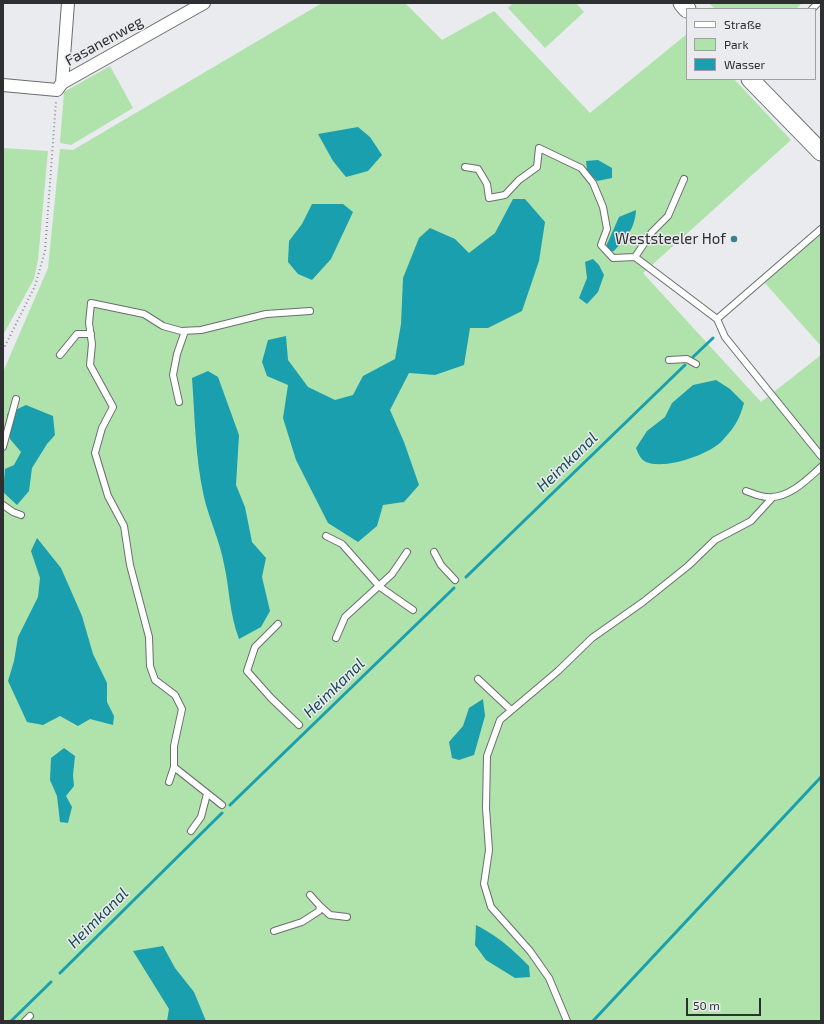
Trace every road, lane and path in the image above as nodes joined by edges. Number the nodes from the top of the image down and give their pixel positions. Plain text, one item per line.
1 (68, 3) edge
2 (204, 3) edge
3 (751, 80) edge
4 (3, 85) edge
5 (59, 86) junction
6 (821, 152) edge
7 (465, 167) dead end
8 (684, 179) dead end
9 (821, 229) edge
10 (635, 257) junction
11 (310, 311) dead end
12 (717, 319) junction
13 (185, 331) junction
14 (91, 334) junction
15 (3, 350) edge
16 (60, 355) dead end
17 (669, 360) dead end
18 (696, 364) dead end
19 (16, 399) dead end
20 (179, 402) dead end
21 (3, 447) edge
22 (821, 456) edge
23 (821, 467) edge
24 (746, 491) dead end
25 (773, 497) junction
26 (3, 505) edge
27 (21, 515) dead end
28 (326, 536) dead end
29 (407, 552) dead end
30 (434, 552) dead end
31 (455, 580) dead end
32 (379, 586) junction
33 (413, 610) dead end
34 (278, 624) dead end
35 (336, 638) dead end
36 (478, 679) dead end
37 (511, 710) junction
38 (299, 725) dead end
39 (174, 767) junction
40 (169, 782) dead end
41 (207, 794) junction
42 (222, 805) dead end
43 (191, 831) dead end
44 (310, 895) dead end
45 (320, 906) junction
46 (346, 917) dead end
47 (274, 931) dead end
48 (567, 1021) edge

1 - 5 street
2 - 5 street, Fasanenweg
3 - 6 street
4 - 5 street
5 - 15 path
7 - 10 lane
8 - 10 lane
9 - 12 lane
10 - 12 lane
11 - 13 lane
12 - 22 lane
13 - 14 lane
13 - 20 lane
14 - 16 lane
14 - 39 lane
17 - 18 lane
19 - 21 lane
23 - 25 lane
24 - 25 lane
25 - 37 lane
26 - 27 lane
28 - 32 lane
29 - 32 lane
30 - 31 lane
32 - 33 lane
32 - 35 lane
34 - 38 lane
36 - 37 lane
37 - 48 lane
39 - 40 lane
39 - 41 lane
41 - 42 lane
41 - 43 lane
44 - 45 lane
45 - 46 lane
45 - 47 lane

